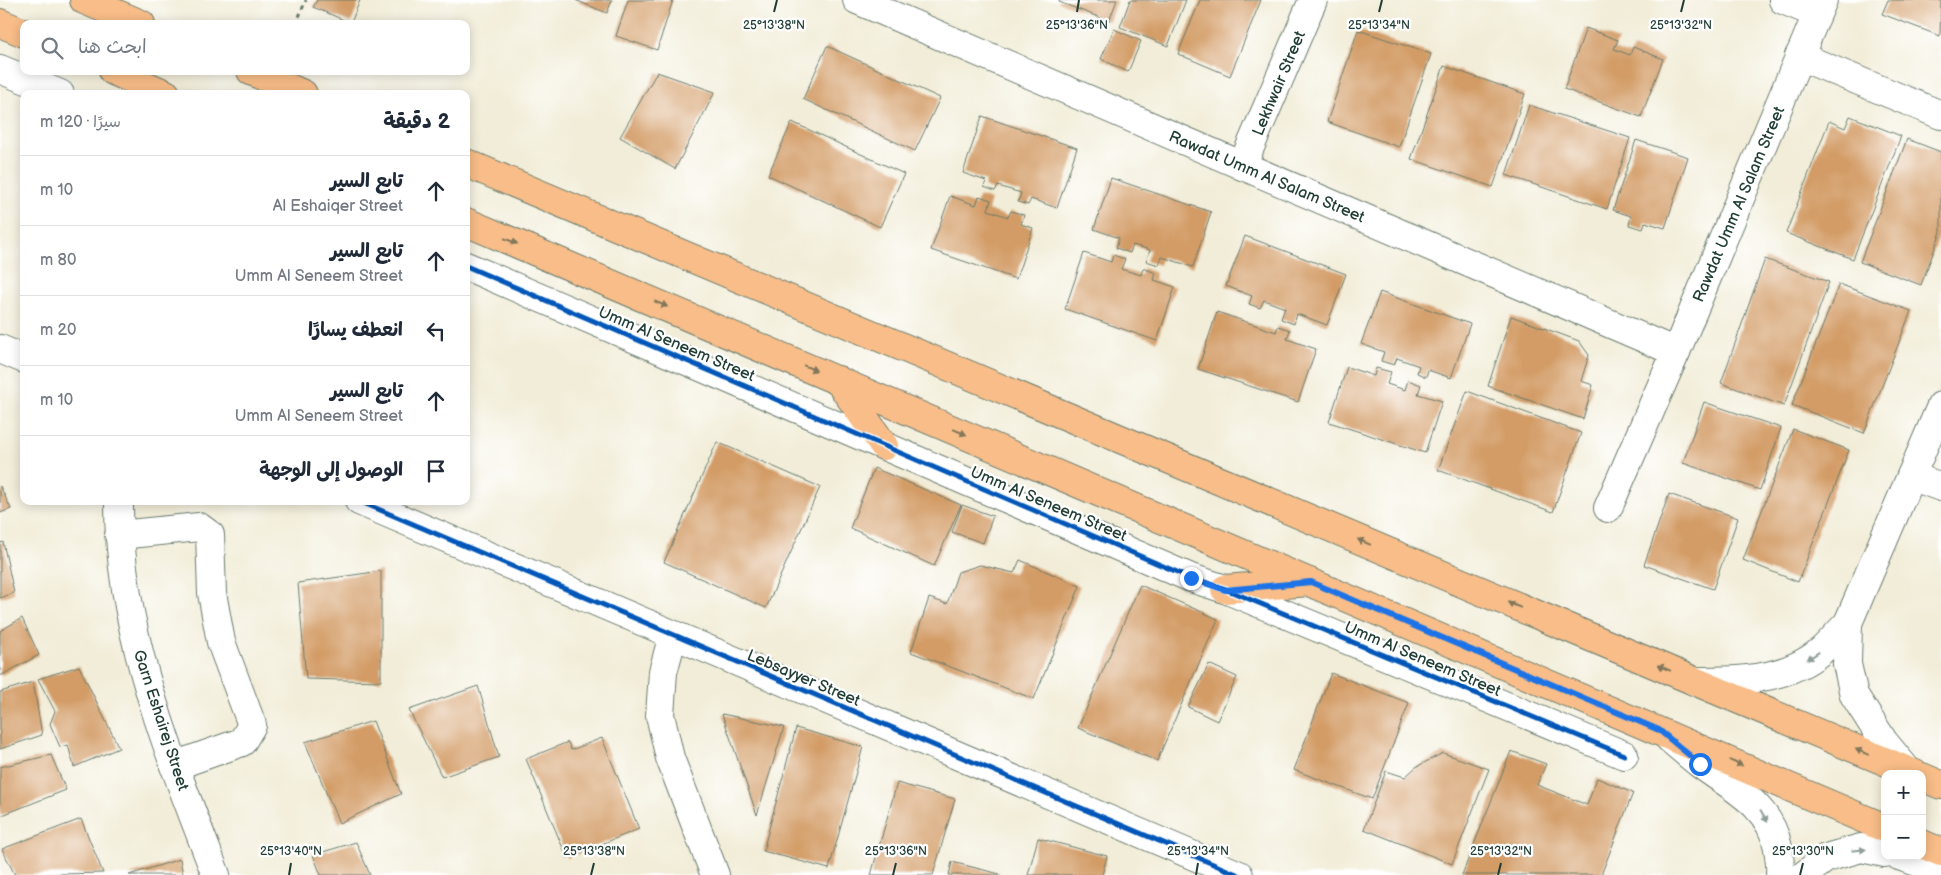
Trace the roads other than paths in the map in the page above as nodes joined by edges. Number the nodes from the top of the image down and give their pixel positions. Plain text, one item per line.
1 (857, 0) edge
2 (1313, 0) edge
3 (1783, 0) edge
4 (98, 3) edge
5 (1820, 7) edge
6 (132, 20) edge
7 (0, 23) edge
8 (20, 31) edge
9 (1799, 56) junction
10 (0, 69) edge
11 (122, 75) edge
12 (259, 75) edge
13 (50, 90) edge
14 (157, 90) edge
15 (294, 90) edge
16 (1941, 115) edge
17 (470, 164) edge
18 (1242, 166) junction
19 (471, 226) edge
20 (470, 268) edge
21 (0, 349) edge
22 (1676, 352) junction
23 (20, 357) edge
24 (838, 380) junction
25 (1941, 406) edge
26 (884, 446) junction
27 (1911, 476) junction
28 (1941, 487) edge
29 (119, 505) edge
30 (368, 505) edge
31 (1608, 508) dead end
32 (119, 536) junction
33 (1311, 582) junction
34 (1225, 590) junction
35 (1848, 623) junction
36 (673, 635) junction
37 (1694, 681) junction
38 (1659, 730) junction
39 (1624, 755) dead end
40 (174, 766) junction
41 (1905, 770) edge
42 (1911, 770) edge
43 (1926, 779) edge
44 (1941, 785) edge
45 (1881, 826) edge
46 (1926, 846) edge
47 (1881, 852) edge
48 (1941, 852) edge
49 (1911, 860) edge
50 (1941, 870) edge
51 (216, 875) edge
52 (715, 875) edge
53 (1239, 875) edge
54 (1780, 875) edge
55 (1804, 875) edge

1 - 18 street, Rawdat Umm Al Salam Street
2 - 18 street, Lekhwair Street
3 - 5 street
4 - 6 main road
5 - 9 street, Rawdat Umm Al Salam Street
7 - 8 main road
9 - 16 street
9 - 22 street, Rawdat Umm Al Salam Street
10 - 13 street
11 - 14 main road
12 - 15 main road
37 -> 17 main road
18 - 22 street, Rawdat Umm Al Salam Street
19 -> 24 main road, Umm Al Seneem Street
20 - 26 street, Umm Al Seneem Street
21 - 23 street
22 - 31 street, Rawdat Umm Al Salam Street
24 - 26 main road
24 -> 33 main road, Umm Al Seneem Street
25 - 27 street
26 - 34 street, Umm Al Seneem Street
27 - 28 street
27 - 35 street
29 - 32 street, Garn Eshairej Street
30 - 36 street, Lebsayyer Street
32 - 40 street, Garn Eshairej Street
32 - 40 street
33 - 34 main road
33 - 38 main road, Umm Al Seneem Street
34 - 39 street, Umm Al Seneem Street
35 -> 37 street
35 - 42 street
36 - 52 street
36 - 53 street, Lebsayyer Street
41 -> 37 main road
38 -> 45 main road, Umm Al Seneem Street
38 -> 54 street
40 - 51 street, Garn Eshairej Street
43 - 44 main road
46 - 48 main road
55 -> 47 street
49 - 50 street

